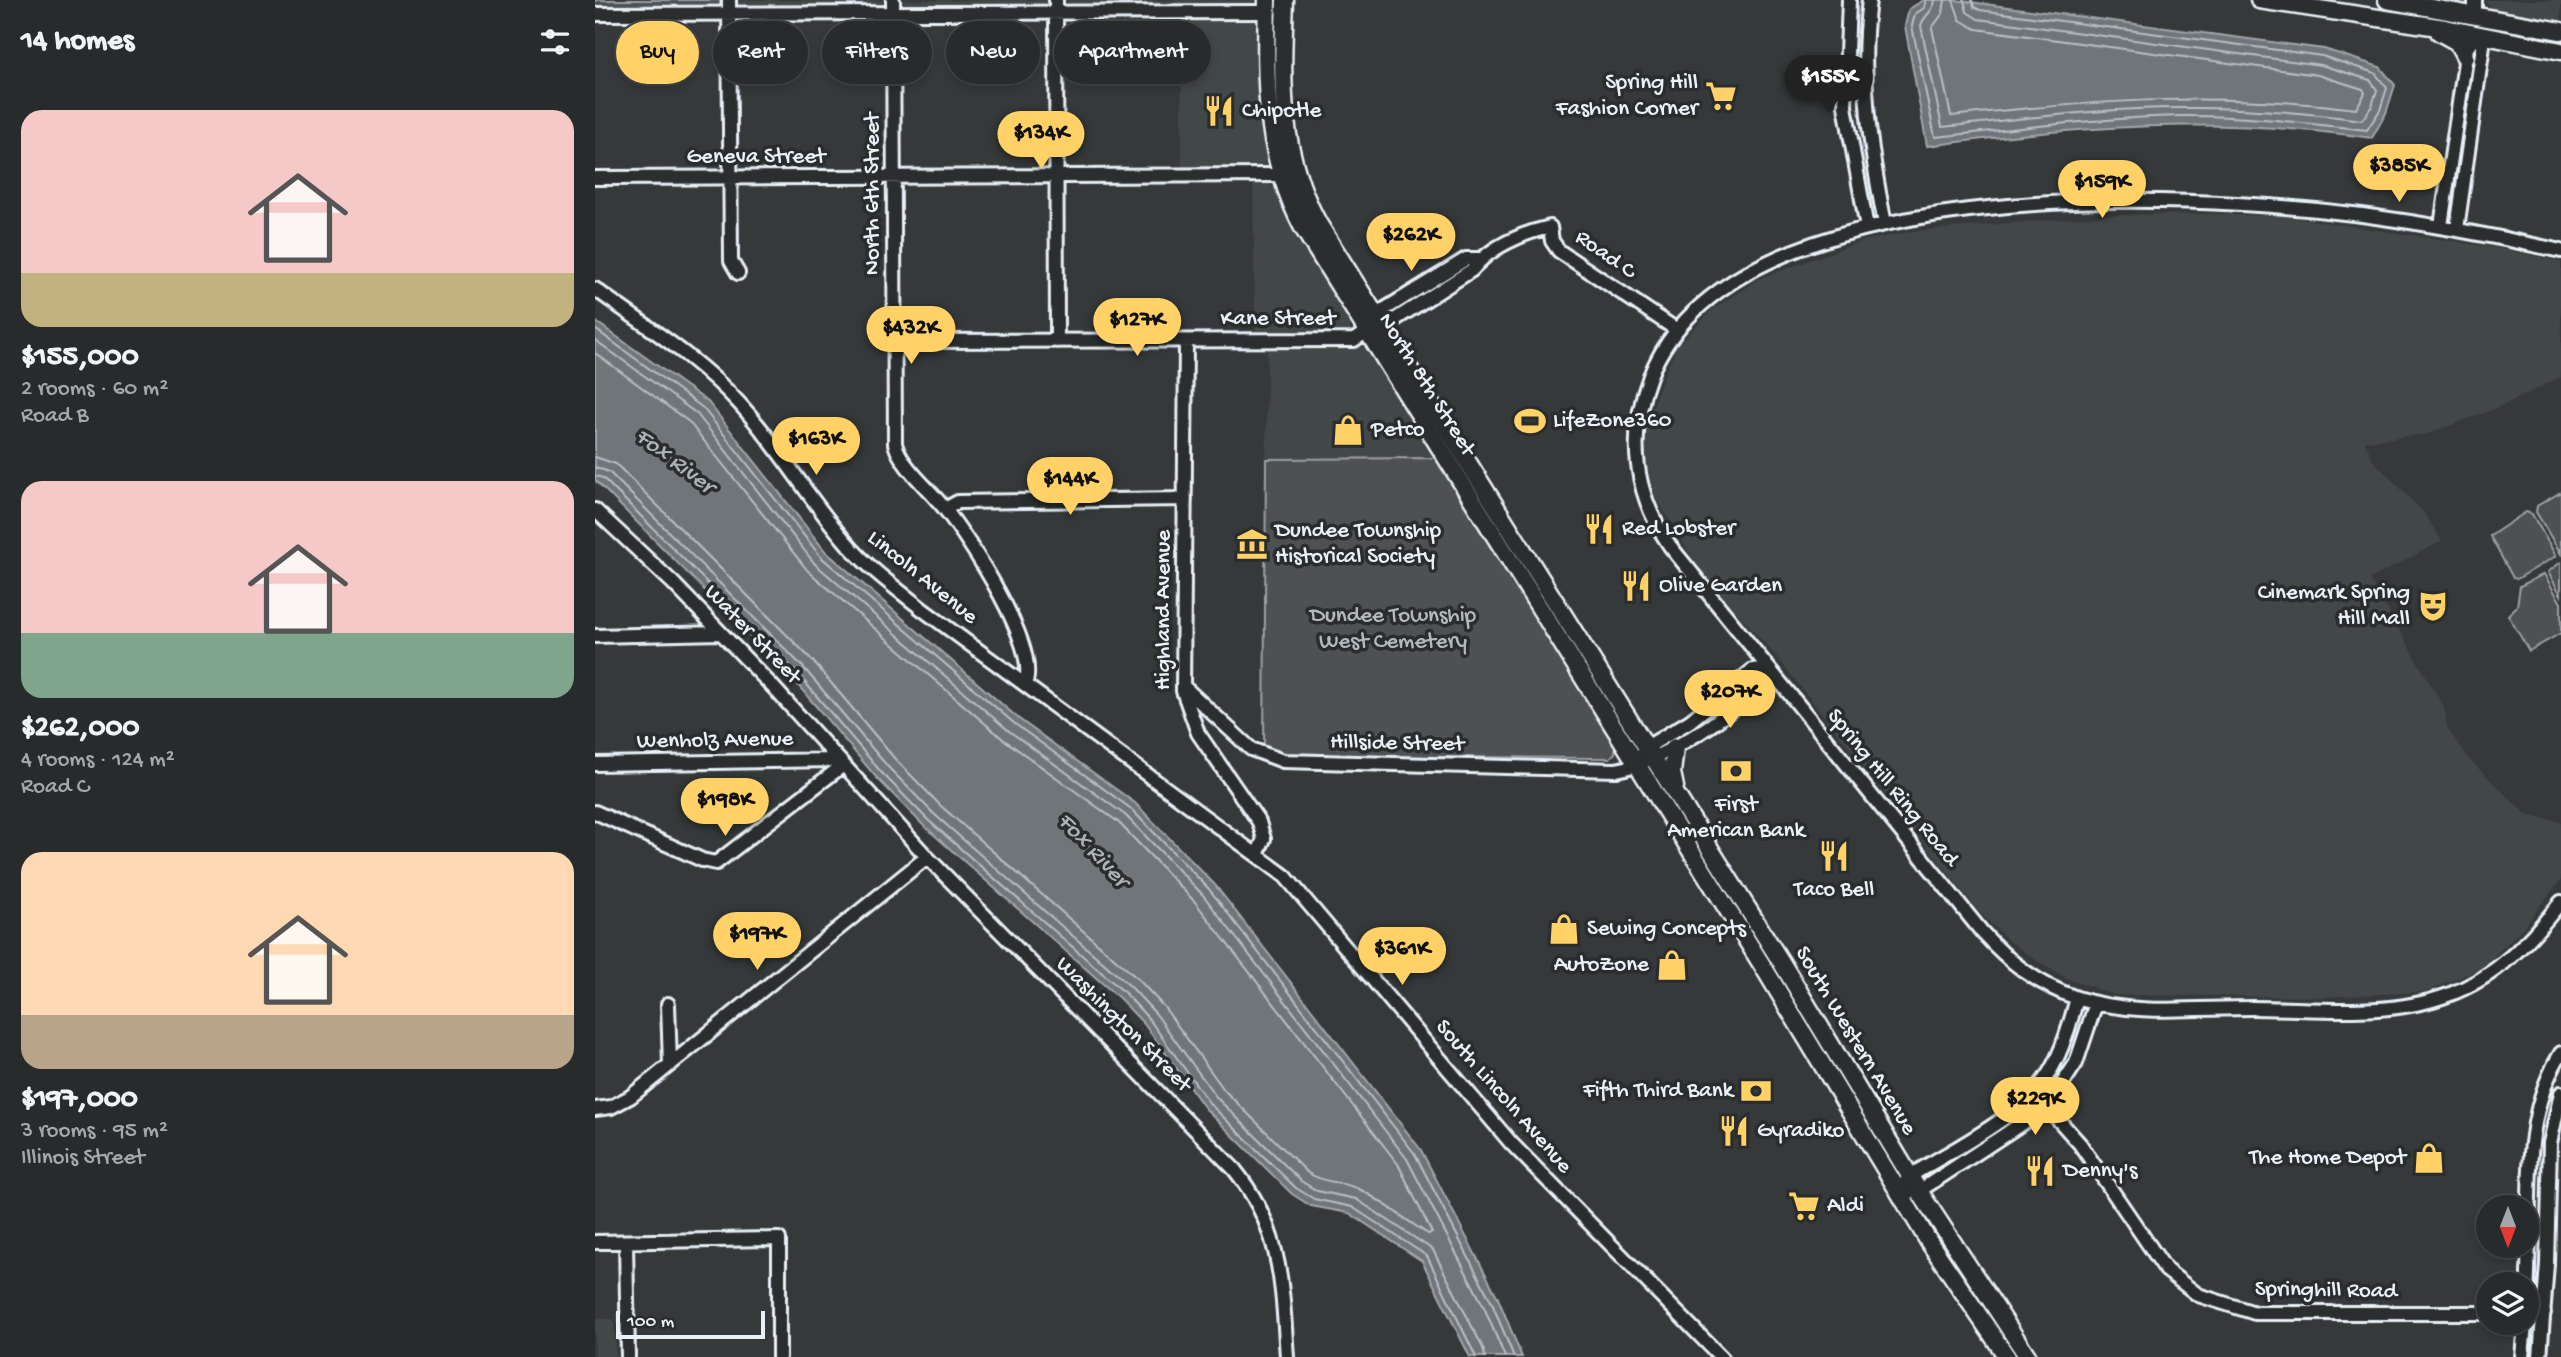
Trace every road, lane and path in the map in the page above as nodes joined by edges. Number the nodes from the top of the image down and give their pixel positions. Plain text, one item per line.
1 (729, 0) edge
2 (1285, 0) edge
3 (1849, 0) edge
4 (1869, 0) edge
5 (2259, 0) edge
6 (2387, 0) edge
7 (2432, 3) edge
8 (893, 6) edge
9 (1056, 6) edge
10 (1267, 6) edge
11 (2475, 7) edge
12 (595, 14) edge
13 (729, 14) junction
14 (2424, 24) junction
15 (2561, 31) edge
16 (2477, 34) junction
17 (2561, 51) edge
18 (2465, 57) junction
19 (1279, 175) junction
20 (1296, 175) junction
21 (1057, 176) junction
22 (894, 177) junction
23 (595, 178) edge
24 (730, 178) junction
25 (1885, 224) junction
26 (2441, 226) junction
27 (1867, 228) junction
28 (2457, 229) junction
29 (2561, 251) edge
30 (738, 273) dead end
31 (595, 289) edge
32 (1381, 320) junction
33 (1677, 330) junction
34 (1366, 332) junction
35 (894, 341) junction
36 (1057, 341) junction
37 (1186, 341) junction
38 (1482, 484) junction
39 (1467, 493) junction
40 (1185, 499) junction
41 (945, 509) junction
42 (595, 510) edge
43 (720, 633) junction
44 (595, 636) edge
45 (1768, 668) junction
46 (1025, 684) junction
47 (1183, 686) junction
48 (1675, 747) junction
49 (1651, 753) junction
50 (839, 763) junction
51 (595, 764) edge
52 (1636, 764) junction
53 (1676, 793) junction
54 (871, 797) joint
55 (595, 812) edge
56 (1257, 855) junction
57 (927, 857) junction
58 (2561, 902) edge
59 (2077, 998) junction
60 (2096, 1003) junction
61 (668, 1004) dead end
62 (2561, 1053) edge
63 (670, 1064) junction
64 (2561, 1093) edge
65 (2047, 1107) junction
66 (595, 1109) edge
67 (1910, 1176) junction
68 (1919, 1191) junction
69 (1899, 1193) junction
70 (2532, 1195) edge
71 (2555, 1217) edge
72 (595, 1242) edge
73 (626, 1242) junction
74 (2476, 1314) edge
75 (2539, 1314) edge
76 (2544, 1314) junction
77 (2524, 1335) edge
78 (628, 1357) edge
79 (779, 1357) edge
80 (1287, 1357) edge
81 (1721, 1357) edge
82 (2007, 1357) edge
83 (2028, 1357) edge
84 (2522, 1357) edge
85 (2540, 1357) edge

1 - 13 street
2 - 20 main road, North 8th Street
3 - 27 street
4 - 25 street
5 - 14 main road
6 - 7 main road
7 - 11 main road
8 - 9 street
8 - 13 street
8 - 22 street, North 6th Street
9 - 10 street
9 - 21 street
10 - 19 main road, North 8th Street
11 - 15 main road
11 - 16 main road
12 - 13 street
13 - 24 street
14 - 16 main road
14 - 18 main road
16 - 17 main road
16 - 18 street
16 - 28 street
18 - 26 street
19 - 20 street, Geneva Street
19 - 21 street, Geneva Street
19 - 34 main road, North 8th Street
20 - 32 main road, North 8th Street
21 - 22 street, Geneva Street
21 - 36 street
22 - 24 street, Geneva Street
22 - 35 street, North 6th Street
23 - 24 street, Geneva Street
24 - 30 street
25 - 26 street, Spring Hill Ring Road
25 - 27 street, Spring Hill Ring Road
26 - 28 street, Spring Hill Ring Road
27 - 33 street, Spring Hill Ring Road
28 - 29 street, Spring Hill Ring Road
31 - 46 street, Lincoln Avenue
32 - 33 street, Road C
32 - 34 street, Road C
32 - 38 main road, North 8th Street
33 - 45 street, Spring Hill Ring Road
34 - 37 street, Kane Street
34 - 39 main road, North 8th Street
35 - 36 street, Kane Street
35 - 41 street, North 6th Street
36 - 37 street, Kane Street
37 - 40 street, Highland Avenue
38 - 39 main road
38 - 49 main road, North 8th Street
39 - 52 main road, North 8th Street
40 - 41 street
40 - 47 street, Highland Avenue
41 - 46 street, North 6th Street
42 - 43 street, Water Street
43 - 44 street
43 - 50 street, Water Street
45 - 48 street
45 - 49 street
45 - 59 street, Spring Hill Ring Road
46 - 56 street, South Lincoln Avenue
47 - 52 street, Hillside Street
47 - 56 street, Highland Avenue
48 - 49 street
48 - 53 main road
49 - 52 street, Hillside Street
49 - 53 main road, South Western Avenue
50 - 51 street, Wenholz Avenue
50 - 54 street, Water Street
50 - 55 street
52 - 69 main road, South Western Avenue
53 - 67 main road, South Western Avenue
54 - 57 street, Washington Street
56 - 81 street, South Lincoln Avenue
57 - 63 street
57 - 80 street, Washington Street
58 - 60 street, Spring Hill Ring Road
59 - 60 street, Spring Hill Ring Road
59 - 67 street
60 - 65 street
61 - 63 street
62 - 70 street
63 - 66 street
64 - 71 street
65 - 68 street
65 - 74 street, Springhill Road
67 - 68 main road, South Western Avenue
67 - 69 street
68 - 69 street
68 - 83 main road, South Western Avenue
69 - 82 main road, South Western Avenue
71 - 76 street
72 - 73 street
73 - 78 street
73 - 79 street
75 - 76 street
76 - 85 street
77 - 84 street

